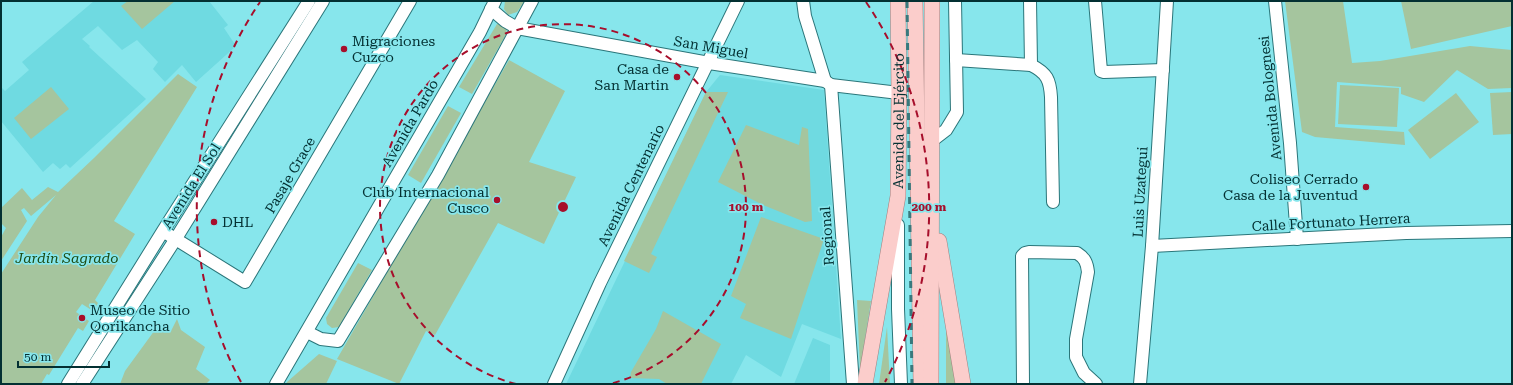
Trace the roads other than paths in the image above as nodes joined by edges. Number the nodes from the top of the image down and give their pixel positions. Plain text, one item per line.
1 (309, 1) edge
2 (323, 1) edge
3 (410, 1) edge
4 (532, 1) edge
5 (738, 1) edge
6 (803, 1) edge
7 (898, 1) edge
8 (915, 1) edge
9 (932, 1) edge
10 (955, 1) edge
11 (1030, 1) edge
12 (1095, 1) edge
13 (1167, 1) edge
14 (1275, 1) edge
15 (493, 5) edge
16 (517, 28) junction
17 (956, 60) junction
18 (709, 62) junction
19 (1031, 65) junction
20 (1163, 70) junction
21 (828, 83) junction
22 (899, 94) junction
23 (933, 140) junction
24 (898, 196) junction
25 (932, 198) junction
26 (1053, 202) dead end
27 (163, 231) junction
28 (1512, 231) edge
29 (1297, 239) junction
30 (176, 240) junction
31 (1152, 246) junction
32 (307, 332) junction
33 (68, 384) edge
34 (82, 384) edge
35 (276, 384) edge
36 (554, 384) edge
37 (853, 384) edge
38 (865, 384) edge
39 (900, 384) edge
40 (920, 384) edge
41 (931, 384) edge
42 (963, 384) edge
43 (1023, 384) edge
44 (1096, 384) edge
45 (1140, 384) edge

1 - 27 street, Avenida El Sol
2 - 30 street, Avenida El Sol
3 - 30 street, Pasaje Grace
4 - 16 street
5 - 18 street, Avenida Centenario
6 - 21 street, Regional
7 - 22 main road, Avenida del Ejército
8 - 40 main road, Avenida del Ejército
9 - 23 main road
10 - 17 street
11 - 19 street
12 - 20 street
13 - 20 street, Luis Uzategui
14 - 29 street, Avenida Bolognesi
15 - 16 street
15 - 32 street, Avenida Pardo
16 - 18 street, San Miguel
16 - 32 street
17 - 19 street
17 - 23 street
18 - 21 street, San Miguel
18 - 36 street, Avenida Centenario
19 - 26 street
20 - 31 street, Luis Uzategui
21 - 22 street, San Miguel
21 - 37 street, Regional
22 - 24 main road, Avenida del Ejército
23 - 25 main road
24 - 38 main road
24 - 39 street, Avenida del Ejército
25 - 41 main road
25 - 42 main road
27 - 30 street, Pasaje Grace
27 - 33 street, Avenida El Sol
28 - 29 street, Calle Fortunato Herrera
29 - 31 street, Calle Fortunato Herrera
30 - 34 street, Avenida El Sol
31 - 45 street, Luis Uzategui
32 - 35 street, Avenida Pardo
43 - 44 street

